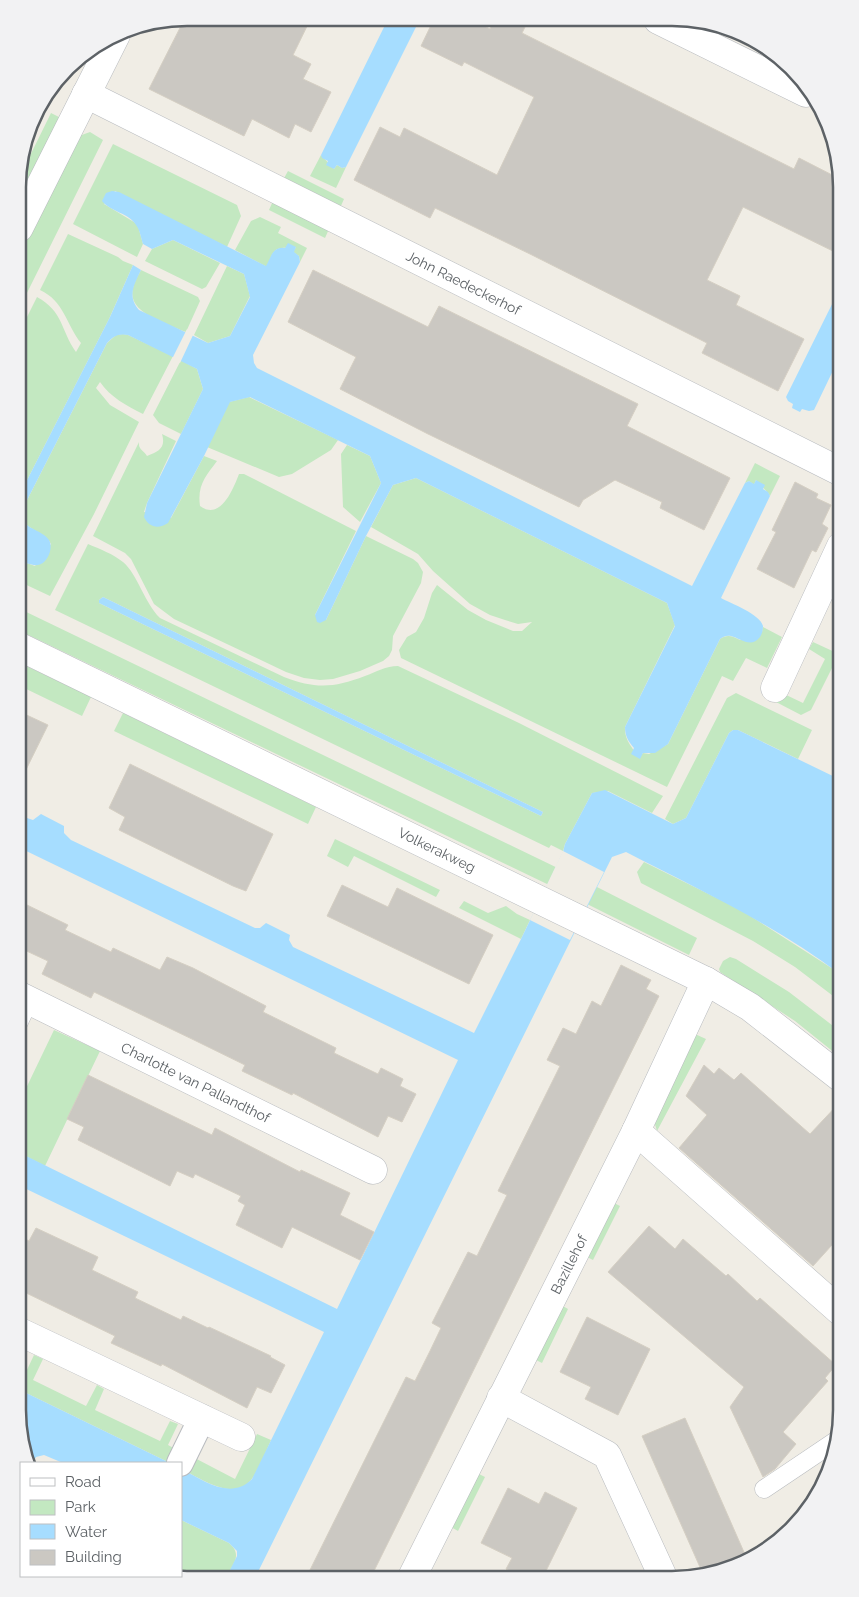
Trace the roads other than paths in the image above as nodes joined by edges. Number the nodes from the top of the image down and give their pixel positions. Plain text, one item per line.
1 (670, 26) edge
2 (110, 46) edge
3 (800, 90) edge
4 (86, 94) junction
5 (26, 214) edge
6 (833, 468) edge
7 (833, 564) edge
8 (26, 650) edge
9 (775, 688) dead end
10 (706, 981) junction
11 (26, 1009) edge
12 (832, 1071) edge
13 (636, 1131) junction
14 (373, 1170) dead end
15 (832, 1304) edge
16 (26, 1335) edge
17 (501, 1398) junction
18 (202, 1418) junction
19 (241, 1437) dead end
20 (829, 1446) edge
21 (183, 1457) edge
22 (764, 1489) dead end
23 (415, 1571) edge
24 (660, 1571) edge

1 - 3 street
2 - 4 street
4 - 5 street
4 - 6 street, John Raedeckerhof
7 - 9 street
8 - 10 street, Volkerakweg
10 - 12 street, Volkerakweg
10 - 13 street, Bazillehof
11 - 14 street, Charlotte van Pallandthof
13 - 15 street
13 - 17 street, Bazillehof
16 - 18 street
17 - 23 street, Bazillehof
17 - 24 street
18 - 19 street
18 - 21 street
20 - 22 lane

